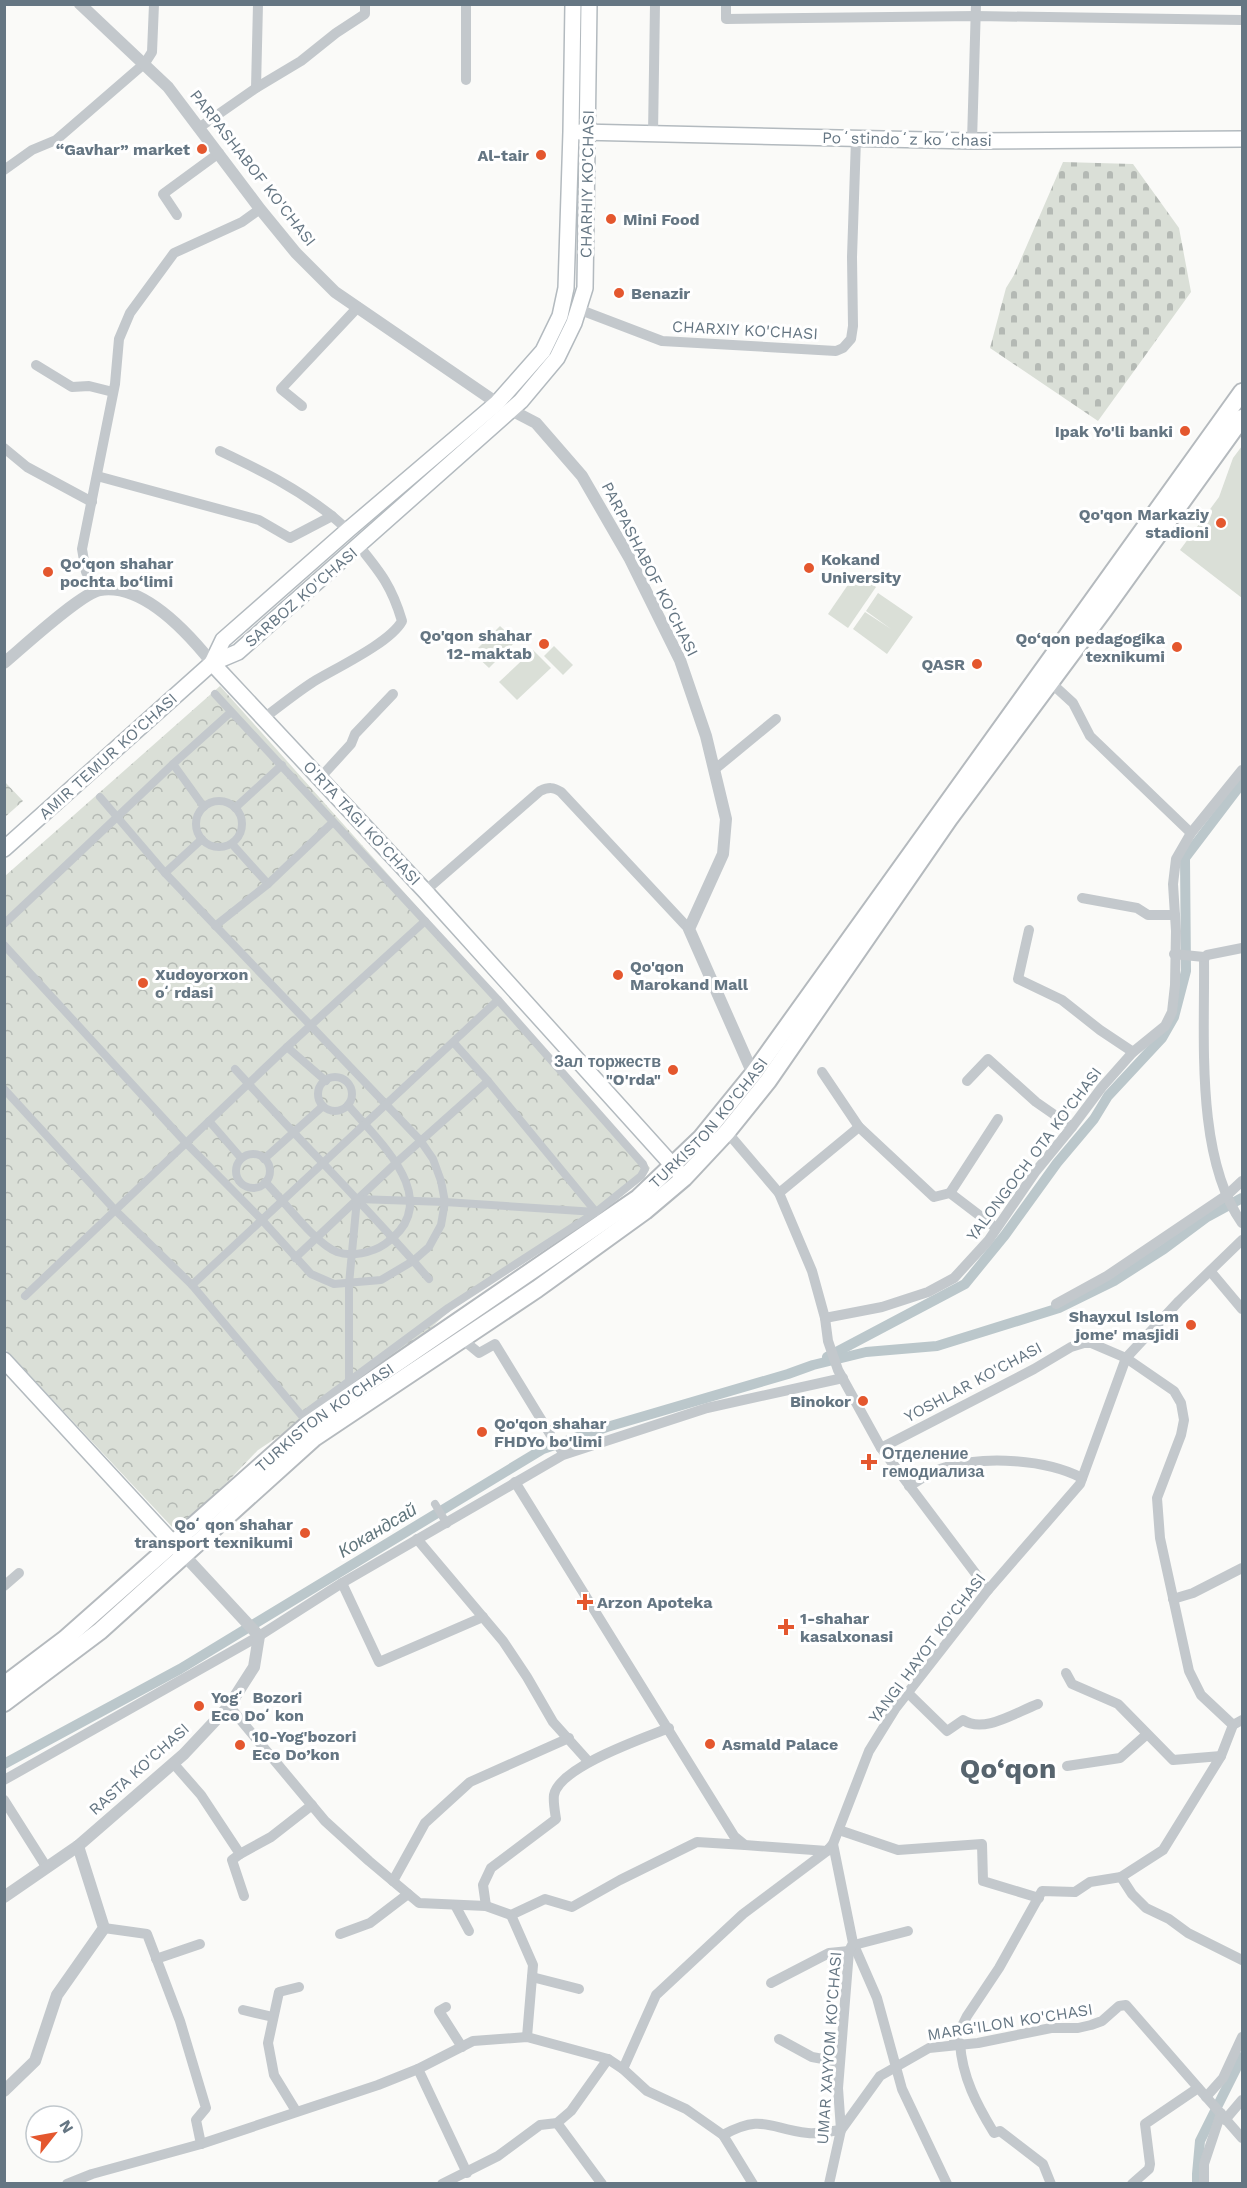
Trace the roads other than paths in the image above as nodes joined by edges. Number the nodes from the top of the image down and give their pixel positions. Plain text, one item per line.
1 (80, 4) edge
2 (154, 4) edge
3 (258, 4) edge
4 (365, 4) edge
5 (466, 4) edge
6 (573, 4) edge
7 (589, 4) edge
8 (655, 4) edge
9 (726, 4) edge
10 (824, 4) edge
11 (976, 10) edge
12 (824, 18) junction
13 (1242, 20) edge
14 (145, 63) junction
15 (466, 80) dead end
16 (256, 88) junction
17 (200, 127) junction
18 (571, 132) junction
19 (588, 132) junction
20 (653, 134) junction
21 (856, 139) junction
22 (1242, 139) edge
23 (972, 141) junction
24 (219, 153) junction
25 (4, 170) edge
26 (260, 209) junction
27 (177, 215) dead end
28 (358, 308) junction
29 (578, 309) junction
30 (543, 351) joint
31 (557, 358) joint
32 (36, 365) dead end
33 (113, 392) junction
34 (1242, 392) edge
35 (302, 406) dead end
36 (504, 407) junction
37 (1242, 418) edge
38 (4, 448) edge
39 (220, 451) dead end
40 (97, 476) junction
41 (92, 502) junction
42 (332, 516) junction
43 (348, 530) junction
44 (359, 546) junction
45 (99, 590) junction
46 (4, 663) edge
47 (212, 663) junction
48 (1049, 681) junction
49 (215, 694) dead end
50 (393, 694) dead end
51 (231, 712) junction
52 (264, 718) junction
53 (776, 718) dead end
54 (173, 764) junction
55 (282, 765) junction
56 (714, 770) junction
57 (1242, 770) edge
58 (320, 778) junction
59 (100, 797) dead end
60 (204, 807) junction
61 (235, 808) junction
62 (118, 817) junction
63 (333, 822) junction
64 (1191, 833) junction
65 (202, 839) junction
66 (232, 844) junction
67 (4, 849) edge
68 (165, 873) junction
69 (268, 884) junction
70 (424, 891) junction
71 (1082, 898) dead end
72 (1175, 915) junction
73 (425, 921) junction
74 (4, 924) edge
75 (215, 926) junction
76 (689, 929) junction
77 (1029, 930) dead end
78 (4, 945) edge
79 (1242, 948) edge
80 (1177, 954) junction
81 (1200, 957) junction
82 (498, 1000) junction
83 (310, 1025) junction
84 (454, 1043) junction
85 (287, 1047) junction
86 (1133, 1052) junction
87 (235, 1070) dead end
88 (822, 1072) dead end
89 (753, 1074) junction
90 (326, 1080) junction
91 (488, 1081) junction
92 (967, 1081) dead end
93 (248, 1084) junction
94 (4, 1089) edge
95 (385, 1105) junction
96 (323, 1106) junction
97 (348, 1106) junction
98 (998, 1119) dead end
99 (209, 1121) junction
100 (364, 1125) junction
101 (859, 1127) junction
102 (1072, 1127) junction
103 (727, 1132) junction
104 (292, 1133) junction
105 (420, 1140) junction
106 (187, 1144) junction
107 (241, 1158) junction
108 (264, 1159) junction
109 (397, 1162) junction
110 (324, 1164) junction
111 (678, 1172) junction
112 (1242, 1181) edge
113 (265, 1182) junction
114 (779, 1193) junction
115 (950, 1193) junction
116 (1227, 1195) junction
117 (357, 1199) junction
118 (284, 1201) junction
119 (409, 1201) junction
120 (445, 1202) junction
121 (115, 1210) junction
122 (596, 1212) junction
123 (1240, 1220) edge
124 (262, 1221) junction
125 (996, 1228) junction
126 (316, 1238) junction
127 (392, 1239) junction
128 (1242, 1240) edge
129 (353, 1253) junction
130 (295, 1258) junction
131 (413, 1261) junction
132 (1211, 1272) junction
133 (429, 1279) dead end
134 (349, 1284) junction
135 (192, 1285) junction
136 (25, 1296) dead end
137 (1056, 1304) dead end
138 (1242, 1309) edge
139 (825, 1318) junction
140 (462, 1339) junction
141 (1126, 1358) junction
142 (4, 1360) edge
143 (840, 1374) junction
144 (349, 1380) junction
145 (550, 1434) joint
146 (881, 1448) junction
147 (563, 1455) junction
148 (1082, 1478) junction
149 (515, 1482) junction
150 (909, 1486) junction
151 (435, 1504) dead end
152 (447, 1524) junction
153 (417, 1539) junction
154 (179, 1549) junction
155 (1242, 1568) edge
156 (20, 1574) dead end
157 (342, 1584) junction
158 (4, 1586) edge
159 (988, 1590) junction
160 (1173, 1599) junction
161 (483, 1617) junction
162 (259, 1636) junction
163 (1066, 1673) dead end
164 (7, 1677) edge
165 (908, 1693) junction
166 (4, 1703) edge
167 (1038, 1704) dead end
168 (229, 1706) junction
169 (1238, 1722) edge
170 (669, 1728) junction
171 (1146, 1735) junction
172 (569, 1738) junction
173 (1221, 1756) junction
174 (588, 1761) junction
175 (173, 1763) junction
176 (1067, 1766) dead end
177 (4, 1780) edge
178 (4, 1800) edge
179 (312, 1805) junction
180 (838, 1830) junction
181 (745, 1845) junction
182 (78, 1846) junction
183 (830, 1847) junction
184 (240, 1854) junction
185 (47, 1868) junction
186 (1121, 1876) junction
187 (393, 1881) junction
188 (408, 1894) junction
189 (244, 1896) dead end
190 (4, 1897) edge
191 (1039, 1898) junction
192 (455, 1905) junction
193 (486, 1906) junction
194 (511, 1915) junction
195 (104, 1928) junction
196 (469, 1931) dead end
197 (908, 1931) dead end
198 (340, 1934) dead end
199 (200, 1944) dead end
200 (852, 1946) junction
201 (156, 1959) junction
202 (1242, 1960) edge
203 (532, 1977) junction
204 (771, 1983) dead end
205 (299, 1987) dead end
206 (579, 1989) dead end
207 (446, 2007) dead end
208 (243, 2010) dead end
209 (273, 2017) junction
210 (527, 2037) junction
211 (1242, 2037) edge
212 (779, 2039) dead end
213 (956, 2044) junction
214 (462, 2047) junction
215 (608, 2059) junction
216 (839, 2062) junction
217 (896, 2066) junction
218 (418, 2069) junction
219 (623, 2069) junction
220 (1198, 2088) junction
221 (4, 2091) edge
222 (1209, 2100) junction
223 (1242, 2100) edge
224 (296, 2111) junction
225 (1223, 2116) junction
226 (557, 2123) junction
227 (841, 2130) junction
228 (723, 2134) junction
229 (1242, 2138) edge
230 (201, 2144) junction
231 (467, 2173) junction
232 (67, 2184) edge
233 (442, 2184) edge
234 (602, 2184) edge
235 (753, 2184) edge
236 (829, 2184) edge
237 (947, 2184) edge
238 (1051, 2184) edge
239 (1132, 2184) edge
240 (1204, 2184) edge

1 - 14 street, PARPASHABOF KO'CHASI
2 - 14 street
3 - 16 street
4 - 16 street
5 - 15 street
6 - 18 main road, CHARHIY KO'CHASI
7 - 19 main road, CHARHIY KO'CHASI
8 - 20 street
9 - 12 street
10 - 12 street
11 - 12 street
11 - 13 street
11 - 23 street
14 - 17 street, PARPASHABOF KO'CHASI
14 - 25 street
16 - 17 street
17 - 24 street, PARPASHABOF KO'CHASI
18 - 19 main road, Poʻstindoʻz koʻchasi
18 - 30 main road, CHARHIY KO'CHASI
19 - 20 main road, Poʻstindoʻz koʻchasi
19 - 29 main road, CHARHIY KO'CHASI
20 - 21 main road, Poʻstindoʻz koʻchasi
21 - 23 main road, Poʻstindoʻz koʻchasi
21 - 29 street, CHARXIY KO'CHASI
22 - 23 main road, Poʻstindoʻz koʻchasi
24 - 26 street, PARPASHABOF KO'CHASI
24 - 27 street
26 - 28 street, PARPASHABOF KO'CHASI
26 - 33 street
28 - 35 street
28 - 36 street, PARPASHABOF KO'CHASI
29 - 31 main road, CHARHIY KO'CHASI
30 - 36 main road, SARBOZ KO'CHASI
31 - 36 main road, SARBOZ KO'CHASI
32 - 33 street
33 - 40 street
34 - 89 main road, TURKISTON KO'CHASI
36 - 43 main road, SARBOZ KO'CHASI
36 - 44 main road, SARBOZ KO'CHASI
36 - 56 street, PARPASHABOF KO'CHASI
37 - 48 main road, TURKISTON KO'CHASI
38 - 41 street
39 - 42 street
40 - 41 street
40 - 42 street
41 - 45 street
42 - 43 street
43 - 47 main road, SARBOZ KO'CHASI
44 - 47 main road, SARBOZ KO'CHASI
44 - 52 street
45 - 46 street
45 - 47 street, O'RTA TAGI KO'CHASI
47 - 52 main road, O'RTA TAGI KO'CHASI
47 - 67 main road, AMIR TEMUR KO'CHASI
48 - 64 street
48 - 103 main road, TURKISTON KO'CHASI
49 - 51 street
50 - 58 street
51 - 54 street
51 - 55 street
52 - 58 main road, O'RTA TAGI KO'CHASI
53 - 56 street
54 - 60 street
54 - 62 street
55 - 61 street
55 - 63 street
56 - 76 street, PARPASHABOF KO'CHASI
57 - 64 street, YALONGOCH OTA KO'CHASI
58 - 70 main road, O'RTA TAGI KO'CHASI
59 - 62 street
60 - 61 street
60 - 65 street
61 - 66 street
62 - 68 street
62 - 74 street
63 - 69 street
63 - 73 street
64 - 72 street, YALONGOCH OTA KO'CHASI
65 - 66 street
65 - 68 street
66 - 69 street
68 - 75 street
69 - 75 street
70 - 76 street
70 - 111 main road, O'RTA TAGI KO'CHASI
71 - 72 street
72 - 80 street, YALONGOCH OTA KO'CHASI
73 - 82 street
73 - 83 street
75 - 83 street
76 - 89 street
77 - 86 street
78 - 106 street
79 - 81 street
80 - 81 street
80 - 86 street, YALONGOCH OTA KO'CHASI
81 - 116 street
82 - 84 street
82 - 122 street
83 - 85 street
83 - 95 street
84 - 91 street
84 - 95 street
85 - 90 street
85 - 93 street
86 - 102 street, YALONGOCH OTA KO'CHASI
87 - 93 street
88 - 101 street
89 - 111 main road, TURKISTON KO'CHASI
90 - 96 street
90 - 97 street
91 - 105 street
91 - 122 street
92 - 102 street
93 - 99 street
93 - 104 street
94 - 121 street
95 - 100 street
95 - 105 street
96 - 97 street
96 - 104 street
97 - 100 street
98 - 115 street
99 - 106 street
99 - 107 street
100 - 109 street
100 - 110 street
101 - 114 street
101 - 115 street
102 - 125 street, YALONGOCH OTA KO'CHASI
103 - 111 main road, TURKISTON KO'CHASI
103 - 114 street
104 - 108 street
104 - 110 street
105 - 109 street
105 - 120 street
106 - 121 street
106 - 124 street
107 - 108 street
107 - 113 street
108 - 113 street
109 - 117 street
109 - 119 street
110 - 117 street
110 - 118 street
111 - 140 main road, TURKISTON KO'CHASI
111 - 154 main road, TURKISTON KO'CHASI
112 - 116 street
113 - 118 street
114 - 139 street
115 - 125 street
116 - 123 street
116 - 137 street
117 - 119 street
117 - 126 street
117 - 127 street
117 - 129 street
118 - 124 street
118 - 126 street
119 - 120 street
119 - 127 street
120 - 122 street
120 - 131 street
121 - 135 street
121 - 136 street
122 - 144 street
124 - 130 street
124 - 135 street
125 - 139 street, YALONGOCH OTA KO'CHASI
126 - 129 street
126 - 130 street
127 - 129 street
127 - 131 street
128 - 132 street, YANGI HAYOT KO'CHASI
129 - 134 street
130 - 134 street
131 - 133 street
131 - 134 street
132 - 138 street
132 - 141 street, YANGI HAYOT KO'CHASI
134 - 144 street
135 - 144 street
139 - 143 street
140 - 145 street
140 - 154 main road, TURKISTON KO'CHASI
141 - 146 street, YOSHLAR KO'CHASI
141 - 148 street, YANGI HAYOT KO'CHASI
141 - 160 street, YOSHLAR KO'CHASI
142 - 154 main road
143 - 146 street
143 - 147 street
145 - 147 street
146 - 150 street
147 - 149 street
148 - 150 street
148 - 159 street, YANGI HAYOT KO'CHASI
149 - 152 street
149 - 170 street
150 - 159 street
151 - 152 street
152 - 153 street
153 - 157 street
153 - 161 street
154 - 162 street
154 - 164 main road, TURKISTON KO'CHASI
154 - 166 main road, TURKISTON KO'CHASI
155 - 160 street
156 - 158 street
157 - 161 street
157 - 162 street
159 - 165 street, YANGI HAYOT KO'CHASI
160 - 169 street, YOSHLAR KO'CHASI
161 - 172 street
162 - 168 street, RASTA KO'CHASI
162 - 177 street
163 - 171 street
165 - 167 street
165 - 180 street, YANGI HAYOT KO'CHASI
168 - 175 street, RASTA KO'CHASI
168 - 179 street
169 - 173 street
170 - 174 street
170 - 181 street
171 - 173 street
171 - 176 street
172 - 174 street
172 - 187 street
173 - 186 street
174 - 193 street
175 - 182 street, RASTA KO'CHASI
175 - 184 street
178 - 185 street
179 - 184 street
179 - 187 street
180 - 183 street, YANGI HAYOT KO'CHASI
180 - 191 street
181 - 183 street
181 - 194 street
182 - 185 street, RASTA KO'CHASI
182 - 195 street
183 - 200 street, UMAR XAYYOM KO'CHASI
183 - 219 street
184 - 189 street
185 - 190 street, RASTA KO'CHASI
186 - 191 street
186 - 202 street
187 - 188 street
188 - 192 street
188 - 198 street
191 - 213 street
192 - 193 street
192 - 196 street
193 - 194 street
194 - 203 street
195 - 201 street
195 - 221 street
197 - 200 street
199 - 201 street
200 - 204 street
200 - 216 street, UMAR XAYYOM KO'CHASI
200 - 217 street
201 - 230 street
203 - 206 street
203 - 210 street
205 - 209 street
207 - 214 street
208 - 209 street
209 - 224 street
210 - 214 street
210 - 215 street
211 - 222 street
212 - 216 street
213 - 217 street, MARG'ILON KO'CHASI
213 - 220 street, MARG'ILON KO'CHASI
213 - 238 street
214 - 218 street
215 - 219 street
215 - 226 street
216 - 227 street, UMAR XAYYOM KO'CHASI
217 - 227 street, MARG'ILON KO'CHASI
217 - 237 street
218 - 224 street
218 - 231 street
219 - 228 street
220 - 222 street, MARG'ILON KO'CHASI
220 - 239 street
222 - 225 street, MARG'ILON KO'CHASI
223 - 225 street
224 - 230 street
225 - 229 street, MARG'ILON KO'CHASI
225 - 240 street
226 - 231 street
226 - 234 street
227 - 228 street
227 - 236 street, UMAR XAYYOM KO'CHASI
228 - 235 street
230 - 232 street
231 - 233 street

